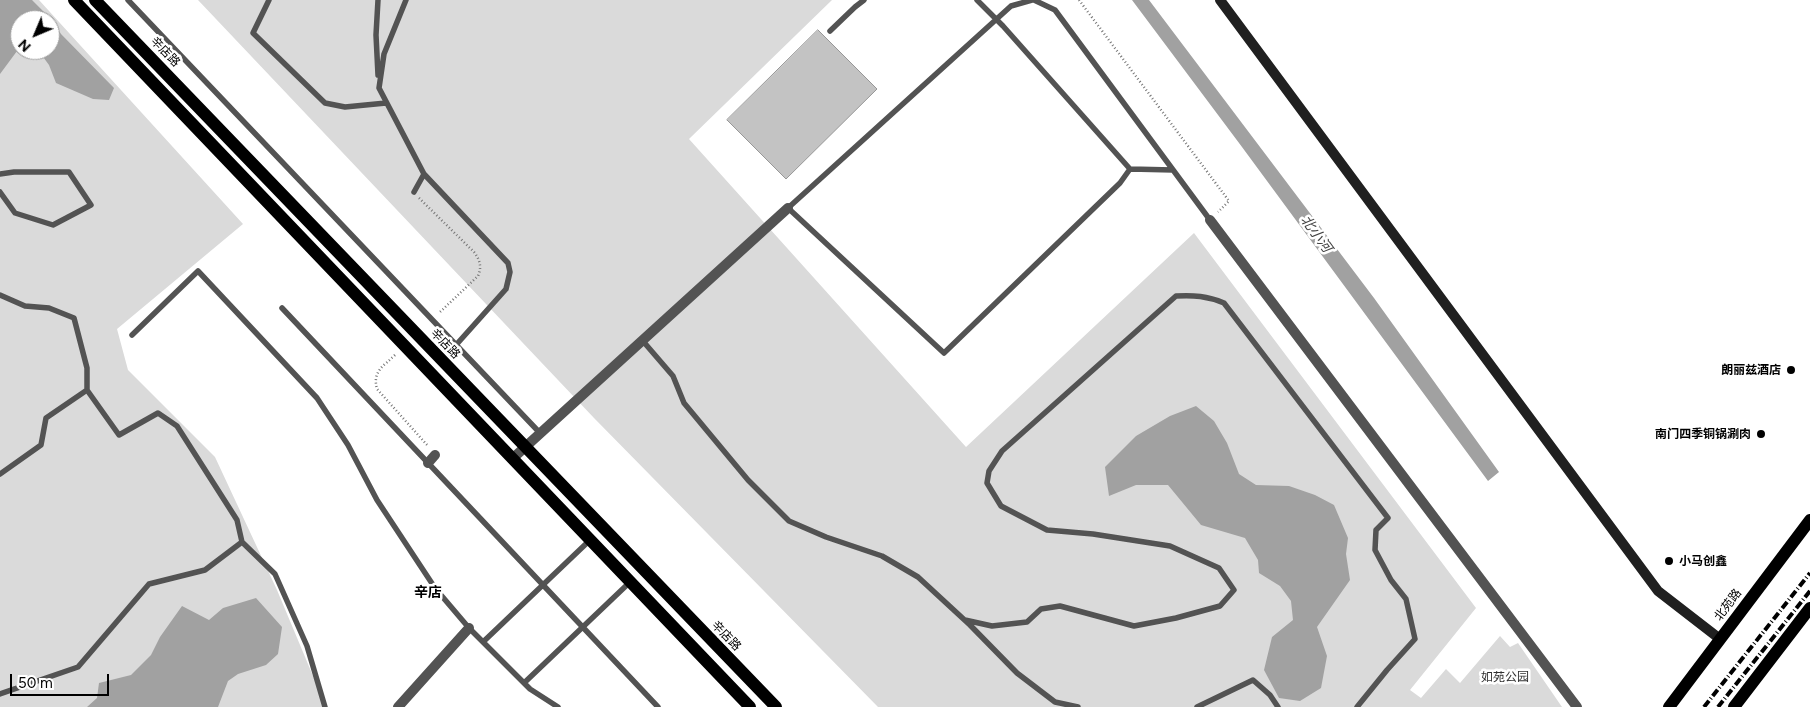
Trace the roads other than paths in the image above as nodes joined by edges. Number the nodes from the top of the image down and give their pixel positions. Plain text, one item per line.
1 (74, 0) edge
2 (95, 0) edge
3 (128, 0) edge
4 (270, 0) edge
5 (378, 0) edge
6 (406, 0) edge
7 (864, 0) edge
8 (977, 0) edge
9 (1033, 0) edge
10 (1220, 0) edge
11 (830, 31) dead end
12 (379, 88) junction
13 (386, 103) junction
14 (1130, 169) junction
15 (1173, 170) junction
16 (0, 174) edge
17 (424, 174) junction
18 (0, 192) edge
19 (414, 192) dead end
20 (788, 208) junction
21 (1210, 220) joint
22 (0, 295) edge
23 (282, 308) dead end
24 (132, 335) dead end
25 (642, 340) junction
26 (456, 345) junction
27 (87, 390) junction
28 (540, 433) junction
29 (524, 447) junction
30 (436, 455) dead end
31 (512, 459) junction
32 (428, 463) junction
33 (0, 474) edge
34 (1810, 520) edge
35 (590, 540) junction
36 (242, 542) junction
37 (630, 582) junction
38 (542, 584) junction
39 (1810, 608) edge
40 (964, 620) junction
41 (469, 628) junction
42 (583, 628) junction
43 (1720, 639) junction
44 (483, 642) junction
45 (524, 683) junction
46 (0, 694) edge
47 (325, 707) edge
48 (398, 707) edge
49 (558, 707) edge
50 (658, 707) edge
51 (750, 707) edge
52 (776, 707) edge
53 (1078, 707) edge
54 (1197, 707) edge
55 (1278, 707) edge
56 (1357, 707) edge
57 (1577, 707) edge
58 (1669, 707) edge
59 (1734, 707) edge

1 - 31 main road
2 - 29 main road, 辛店路
3 - 26 lane
4 - 13 lane
5 - 12 lane
6 - 12 lane
7 - 11 lane
8 - 14 lane
9 - 15 lane
9 - 20 lane
10 - 43 street
12 - 13 lane
13 - 17 lane
14 - 15 lane
14 - 20 lane
15 - 21 lane
16 - 18 lane
17 - 19 lane
17 - 26 lane
20 - 25 street
21 - 57 street
22 - 27 lane
23 - 32 lane
24 - 41 lane
25 - 28 street
25 - 40 lane
26 - 28 lane
27 - 33 lane
27 - 36 lane
28 - 29 street
29 - 31 street
29 - 52 main road, 辛店路
30 - 32 street
31 - 35 main road
32 - 38 lane
34 - 43 main road, 北苑路
35 - 37 main road
35 - 38 lane
36 - 46 lane
36 - 47 lane
37 - 42 lane
37 - 51 main road
38 - 42 lane
38 - 44 lane
39 - 59 main road
40 - 53 lane
40 - 56 lane
41 - 44 lane
41 - 48 street
42 - 45 lane
42 - 50 lane
43 - 58 main road, 北苑路
44 - 45 lane
45 - 49 lane
54 - 55 lane

